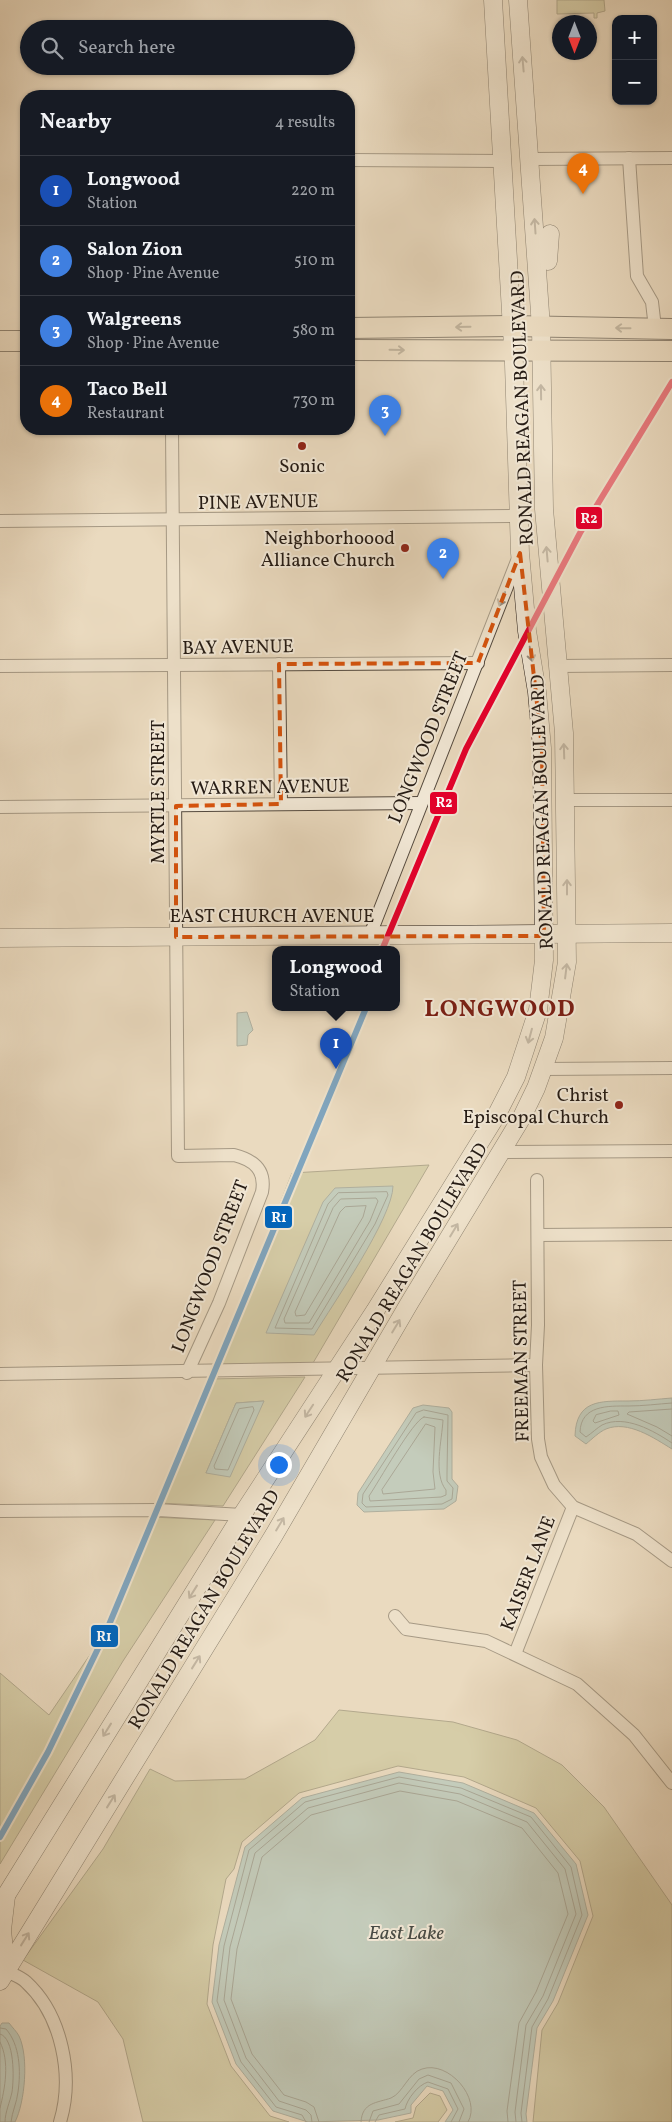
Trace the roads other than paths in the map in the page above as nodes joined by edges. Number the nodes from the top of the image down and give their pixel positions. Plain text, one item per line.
1 (493, 0) edge
2 (518, 0) edge
3 (630, 158) junction
4 (672, 158) edge
5 (531, 159) junction
6 (355, 160) edge
7 (502, 161) junction
8 (550, 234) dead end
9 (538, 278) junction
10 (512, 326) junction
11 (541, 327) junction
12 (355, 328) edge
13 (664, 328) edge
14 (0, 341) edge
15 (20, 341) edge
16 (355, 350) edge
17 (672, 351) edge
18 (513, 352) junction
19 (542, 352) junction
20 (172, 435) edge
21 (517, 516) junction
22 (0, 521) edge
23 (172, 521) junction
24 (520, 553) junction
25 (478, 663) junction
26 (280, 664) junction
27 (672, 665) edge
28 (0, 666) edge
29 (174, 666) junction
30 (558, 666) junction
31 (566, 800) junction
32 (672, 800) edge
33 (420, 803) junction
34 (281, 804) junction
35 (176, 806) junction
36 (0, 807) edge
37 (672, 933) edge
38 (370, 935) junction
39 (544, 936) junction
40 (567, 936) junction
41 (176, 937) junction
42 (0, 938) edge
43 (672, 1068) edge
44 (544, 1069) junction
45 (480, 1143) junction
46 (672, 1151) edge
47 (501, 1152) junction
48 (178, 1156) joint
49 (537, 1180) dead end
50 (672, 1234) edge
51 (538, 1235) junction
52 (536, 1365) junction
53 (372, 1369) junction
54 (335, 1370) junction
55 (187, 1373) junction
56 (0, 1374) edge
57 (573, 1507) junction
58 (0, 1510) edge
59 (242, 1514) junction
60 (672, 1561) edge
61 (396, 1616) dead end
62 (515, 1654) junction
63 (672, 1783) edge
64 (3, 1900) edge
65 (3, 1976) edge
66 (60, 2122) edge

1 - 7 main road, RONALD REAGAN BOULEVARD
5 -> 2 main road, RONALD REAGAN BOULEVARD
3 - 4 street
3 - 5 street
3 - 13 street
9 -> 5 main road, RONALD REAGAN BOULEVARD
6 - 7 street
7 - 10 main road, RONALD REAGAN BOULEVARD
8 - 9 main road
9 - 11 main road, RONALD REAGAN BOULEVARD
10 - 11 main road
10 -> 12 main road
10 - 18 main road, RONALD REAGAN BOULEVARD
13 -> 11 main road
11 - 19 main road, RONALD REAGAN BOULEVARD
14 - 15 main road
16 -> 18 main road
17 - 19 main road
18 - 19 main road
18 - 21 main road, RONALD REAGAN BOULEVARD
30 -> 19 main road, RONALD REAGAN BOULEVARD
20 - 23 street, MYRTLE STREET
21 - 23 street, PINE AVENUE
21 - 24 main road, RONALD REAGAN BOULEVARD
22 - 23 street, PINE AVENUE
23 - 29 street, MYRTLE STREET
24 -> 25 street, LONGWOOD STREET
24 -> 39 main road, RONALD REAGAN BOULEVARD
25 - 26 street, BAY AVENUE
25 - 33 street, LONGWOOD STREET
26 - 29 street, BAY AVENUE
26 - 34 street
27 - 30 street
28 - 29 street, BAY AVENUE
29 - 35 street, MYRTLE STREET
31 -> 30 main road, RONALD REAGAN BOULEVARD
31 - 32 street
40 -> 31 main road, RONALD REAGAN BOULEVARD
33 - 34 street, WARREN AVENUE
33 - 38 street, LONGWOOD STREET
34 - 35 street, WARREN AVENUE
35 - 36 street, WARREN AVENUE
35 - 41 street, MYRTLE STREET
37 - 40 main road, EAST CHURCH AVENUE
38 - 39 main road, EAST CHURCH AVENUE
38 - 41 main road, EAST CHURCH AVENUE
39 - 40 main road, EAST CHURCH AVENUE
39 -> 45 main road, RONALD REAGAN BOULEVARD
44 -> 40 main road, RONALD REAGAN BOULEVARD
41 - 42 main road, EAST CHURCH AVENUE
41 - 48 street, MYRTLE STREET
43 - 44 street
44 - 47 main road, RONALD REAGAN BOULEVARD
45 - 47 main road
45 - 54 main road, RONALD REAGAN BOULEVARD
46 - 47 street
53 -> 47 main road, RONALD REAGAN BOULEVARD
48 - 55 street, LONGWOOD STREET
49 - 51 street, FREEMAN STREET
50 - 51 street
51 - 52 street, FREEMAN STREET
52 - 53 street
52 - 57 street, FREEMAN STREET
53 - 54 street
65 -> 53 main road, RONALD REAGAN BOULEVARD
54 - 55 street
54 -> 59 main road, RONALD REAGAN BOULEVARD
55 - 56 street
57 - 60 street, FREEMAN STREET
57 - 62 street, KAISER LANE
58 - 59 street
59 -> 64 main road, RONALD REAGAN BOULEVARD
61 - 62 street
62 - 63 street
64 - 65 main road
65 - 66 street

